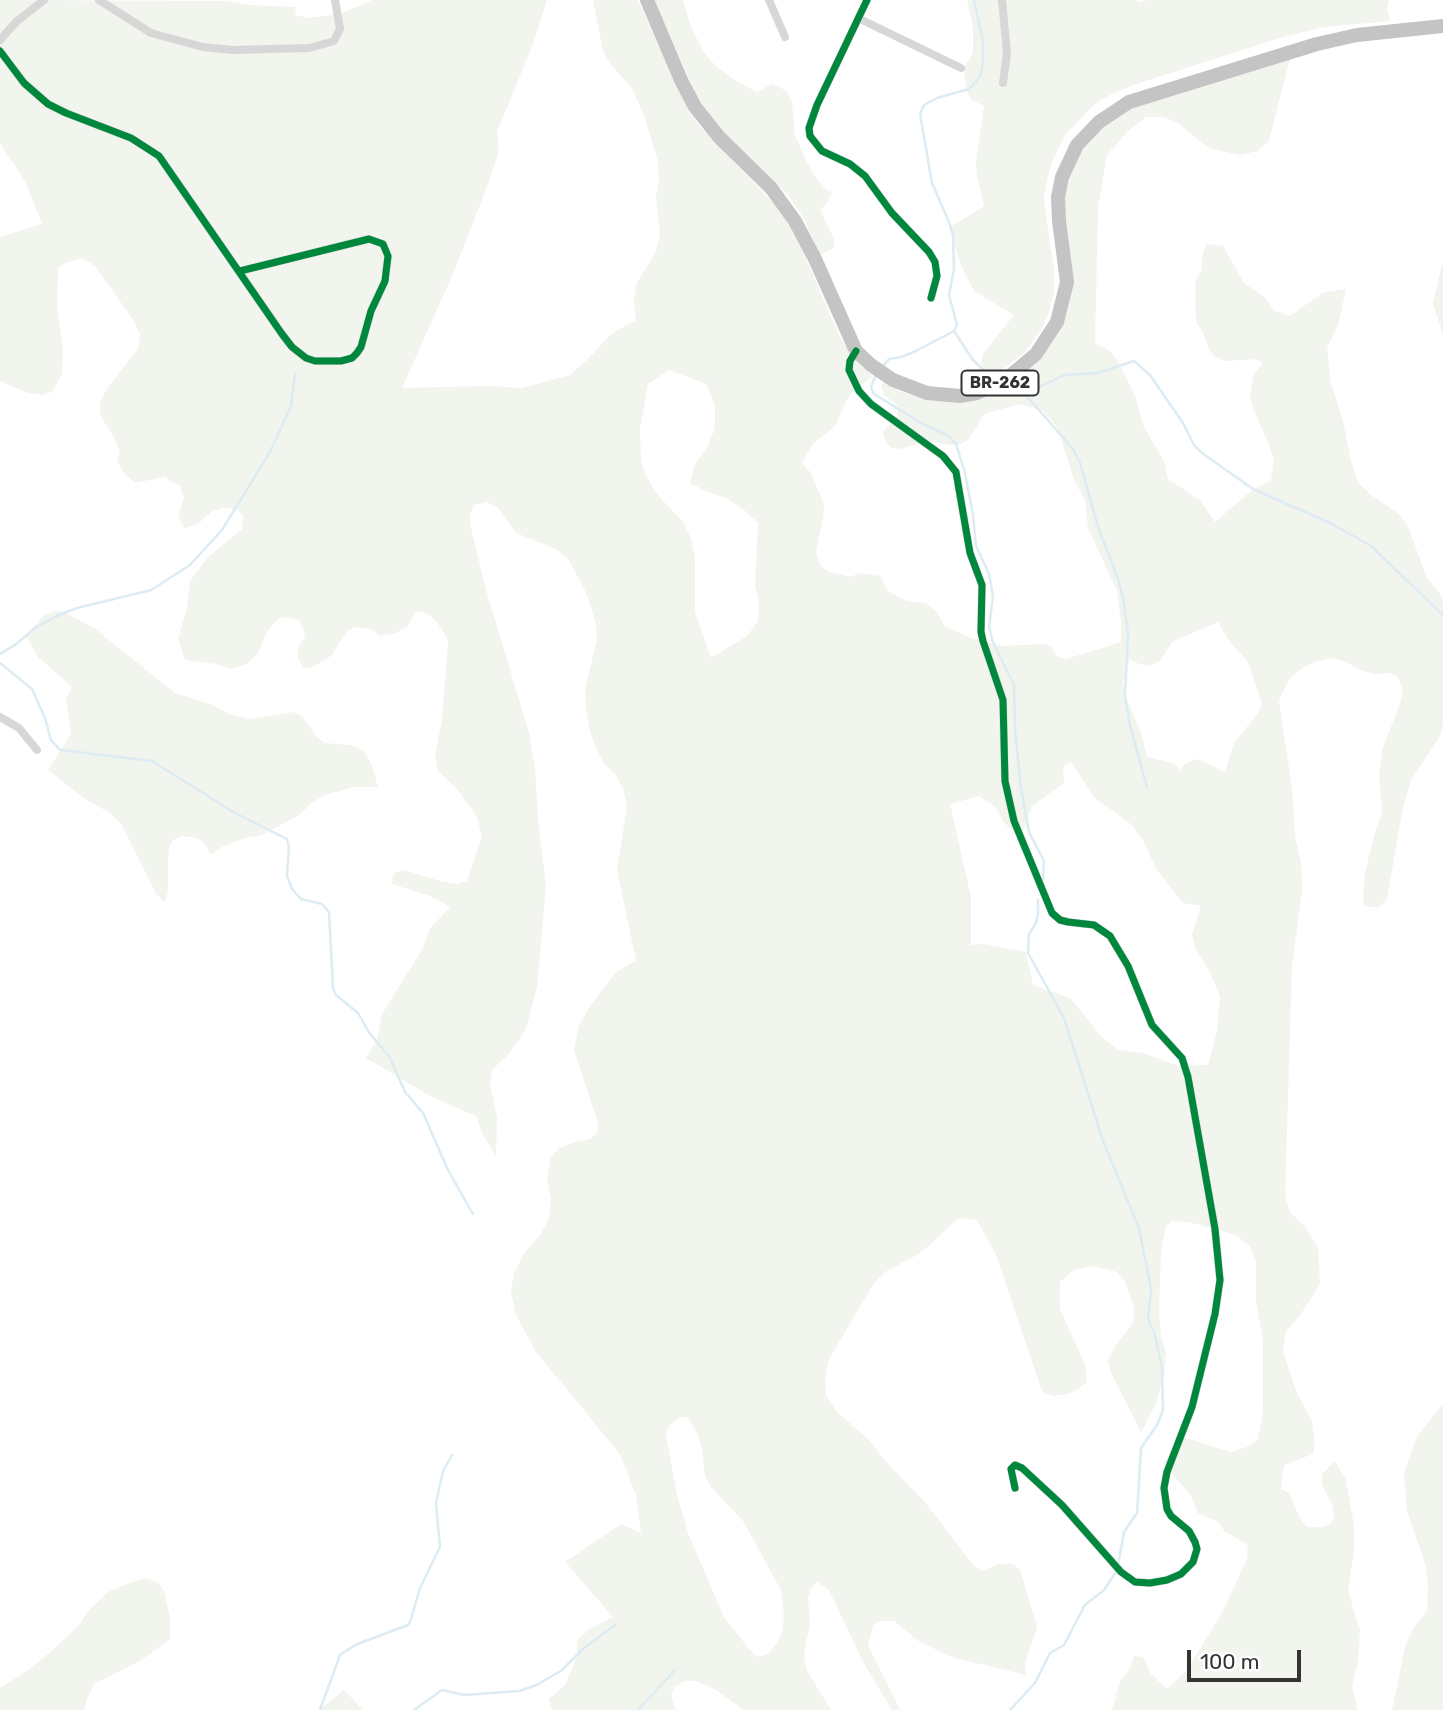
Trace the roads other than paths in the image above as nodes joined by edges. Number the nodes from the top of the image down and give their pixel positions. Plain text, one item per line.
1 (44, 0) edge
2 (99, 0) edge
3 (335, 0) edge
4 (647, 0) edge
5 (769, 0) edge
6 (867, 0) edge
7 (1002, 0) edge
8 (858, 18) junction
9 (1443, 26) edge
10 (785, 37) dead end
11 (0, 40) edge
12 (0, 51) edge
13 (961, 68) dead end
14 (1003, 83) dead end
15 (240, 271) junction
16 (930, 298) dead end
17 (856, 351) junction
18 (0, 717) edge
19 (37, 750) dead end
20 (1015, 1488) dead end

1 - 11 street
2 - 3 street
4 - 17 highway, BR-262
5 - 10 street
6 - 8 street
7 - 14 street
8 - 13 street
8 - 16 street
9 - 17 highway, BR-262
12 - 15 street
15 - 15 street
17 - 20 street
18 - 19 street

